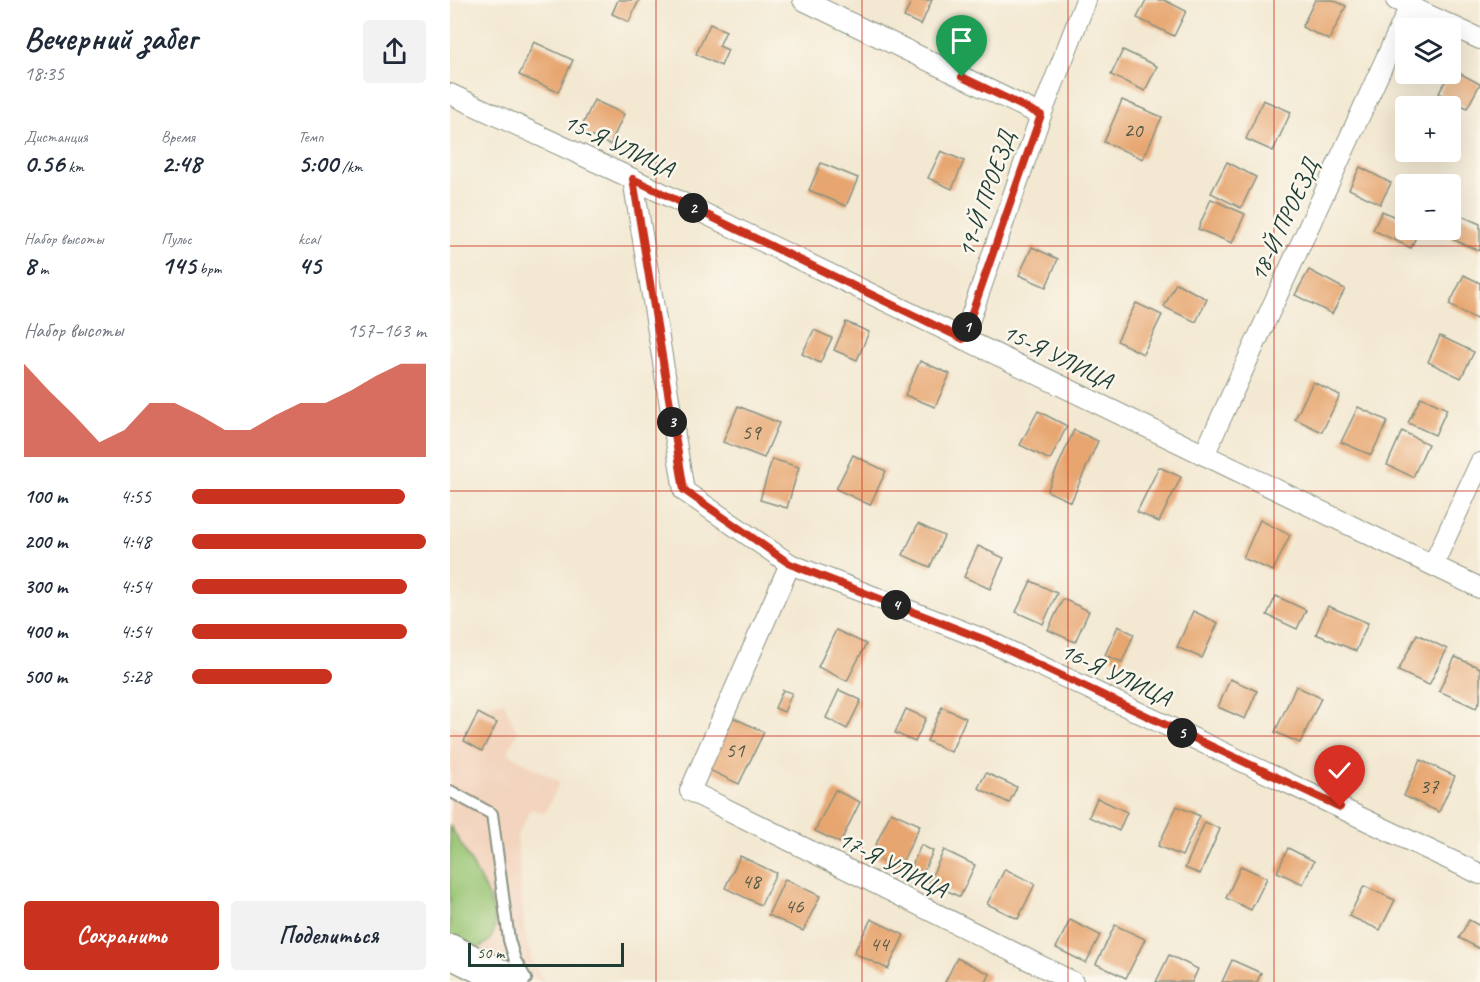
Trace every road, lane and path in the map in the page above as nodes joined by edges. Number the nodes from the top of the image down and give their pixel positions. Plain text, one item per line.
1 (803, 0) edge
2 (1086, 0) edge
3 (1403, 3) edge
4 (1480, 39) edge
5 (450, 94) edge
6 (1041, 115) junction
7 (633, 179) junction
8 (963, 339) junction
9 (1204, 455) junction
10 (1480, 463) edge
11 (790, 564) junction
12 (1433, 565) junction
13 (1480, 588) edge
14 (450, 791) edge
15 (1480, 874) edge
16 (450, 951) edge
17 (512, 982) edge
18 (528, 982) edge
19 (1073, 982) edge

1 - 6 street
2 - 6 street, 19-Й ПРОЕЗД
3 - 4 street
3 - 9 street, 18-Й ПРОЕЗД
5 - 7 street, 15-Я УЛИЦА
6 - 8 street, 19-Й ПРОЕЗД
7 - 8 street, 15-Я УЛИЦА
7 - 11 street, 16-Я УЛИЦА
8 - 9 street, 15-Я УЛИЦА
9 - 12 street, 15-Я УЛИЦА
10 - 12 street
11 - 15 street, 16-Я УЛИЦА
11 - 19 street, 17-Я УЛИЦА
12 - 13 street, 15-Я УЛИЦА
14 - 18 lane
16 - 17 highway

